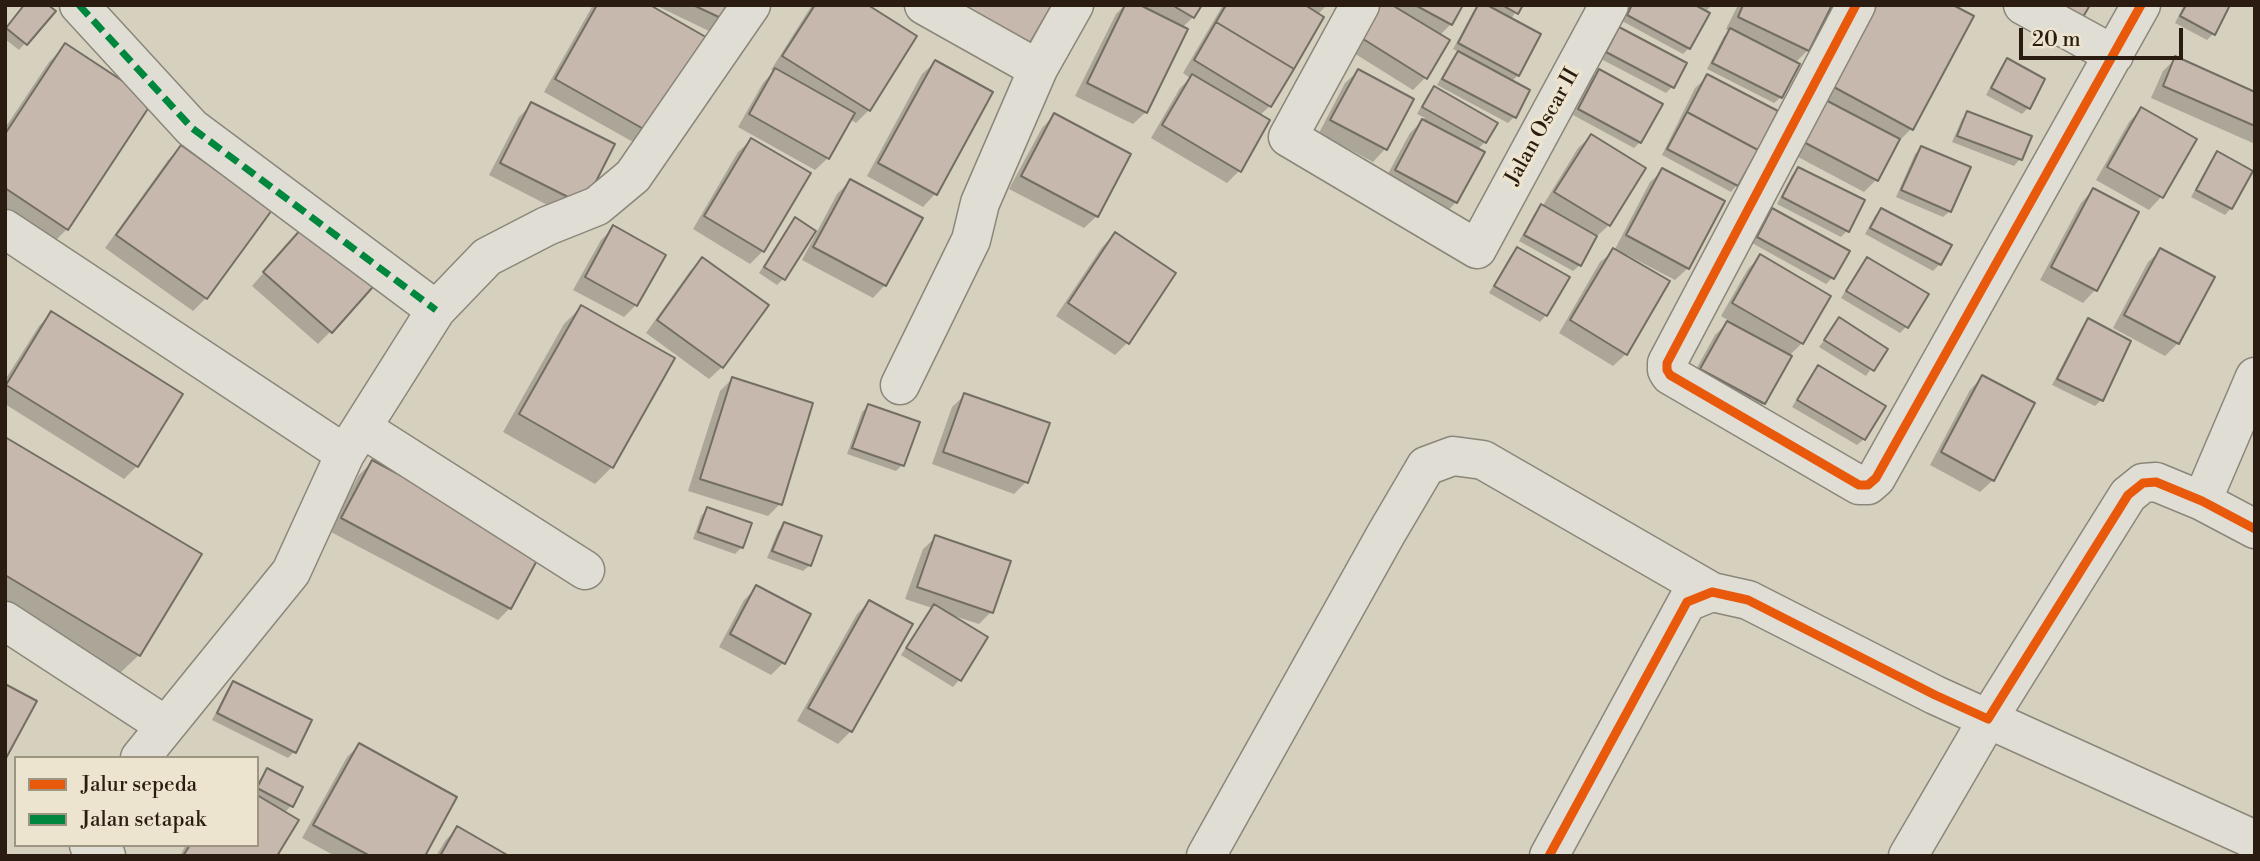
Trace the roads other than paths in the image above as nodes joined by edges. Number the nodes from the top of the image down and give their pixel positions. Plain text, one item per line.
1 (79, 5) edge
2 (751, 5) edge
3 (924, 5) edge
4 (1074, 5) edge
5 (1360, 5) edge
6 (1609, 5) edge
7 (1856, 5) edge
8 (2023, 5) edge
9 (2141, 5) edge
10 (2114, 55) junction
11 (1038, 69) junction
12 (5, 229) edge
13 (436, 310) junction
14 (2255, 376) edge
15 (900, 385) dead end
16 (353, 441) junction
17 (2202, 501) junction
18 (2255, 529) edge
19 (585, 570) dead end
20 (1712, 592) junction
21 (5, 621) edge
22 (1988, 719) junction
23 (166, 726) junction
24 (142, 756) edge
25 (2255, 840) edge
26 (1206, 856) edge
27 (1549, 856) edge
28 (1908, 856) edge

1 - 13 street
2 - 13 street
3 - 11 street
4 - 11 street
5 - 6 street, Jalan Oscar II
7 - 10 street
8 - 10 street
9 - 10 street
11 - 15 street
12 - 16 street
13 - 16 street
14 - 17 street
16 - 19 street
16 - 23 street
17 - 18 street
17 - 22 street
20 - 22 street
20 - 26 street
20 - 27 street
21 - 23 street
22 - 25 street
22 - 28 street
23 - 24 street

